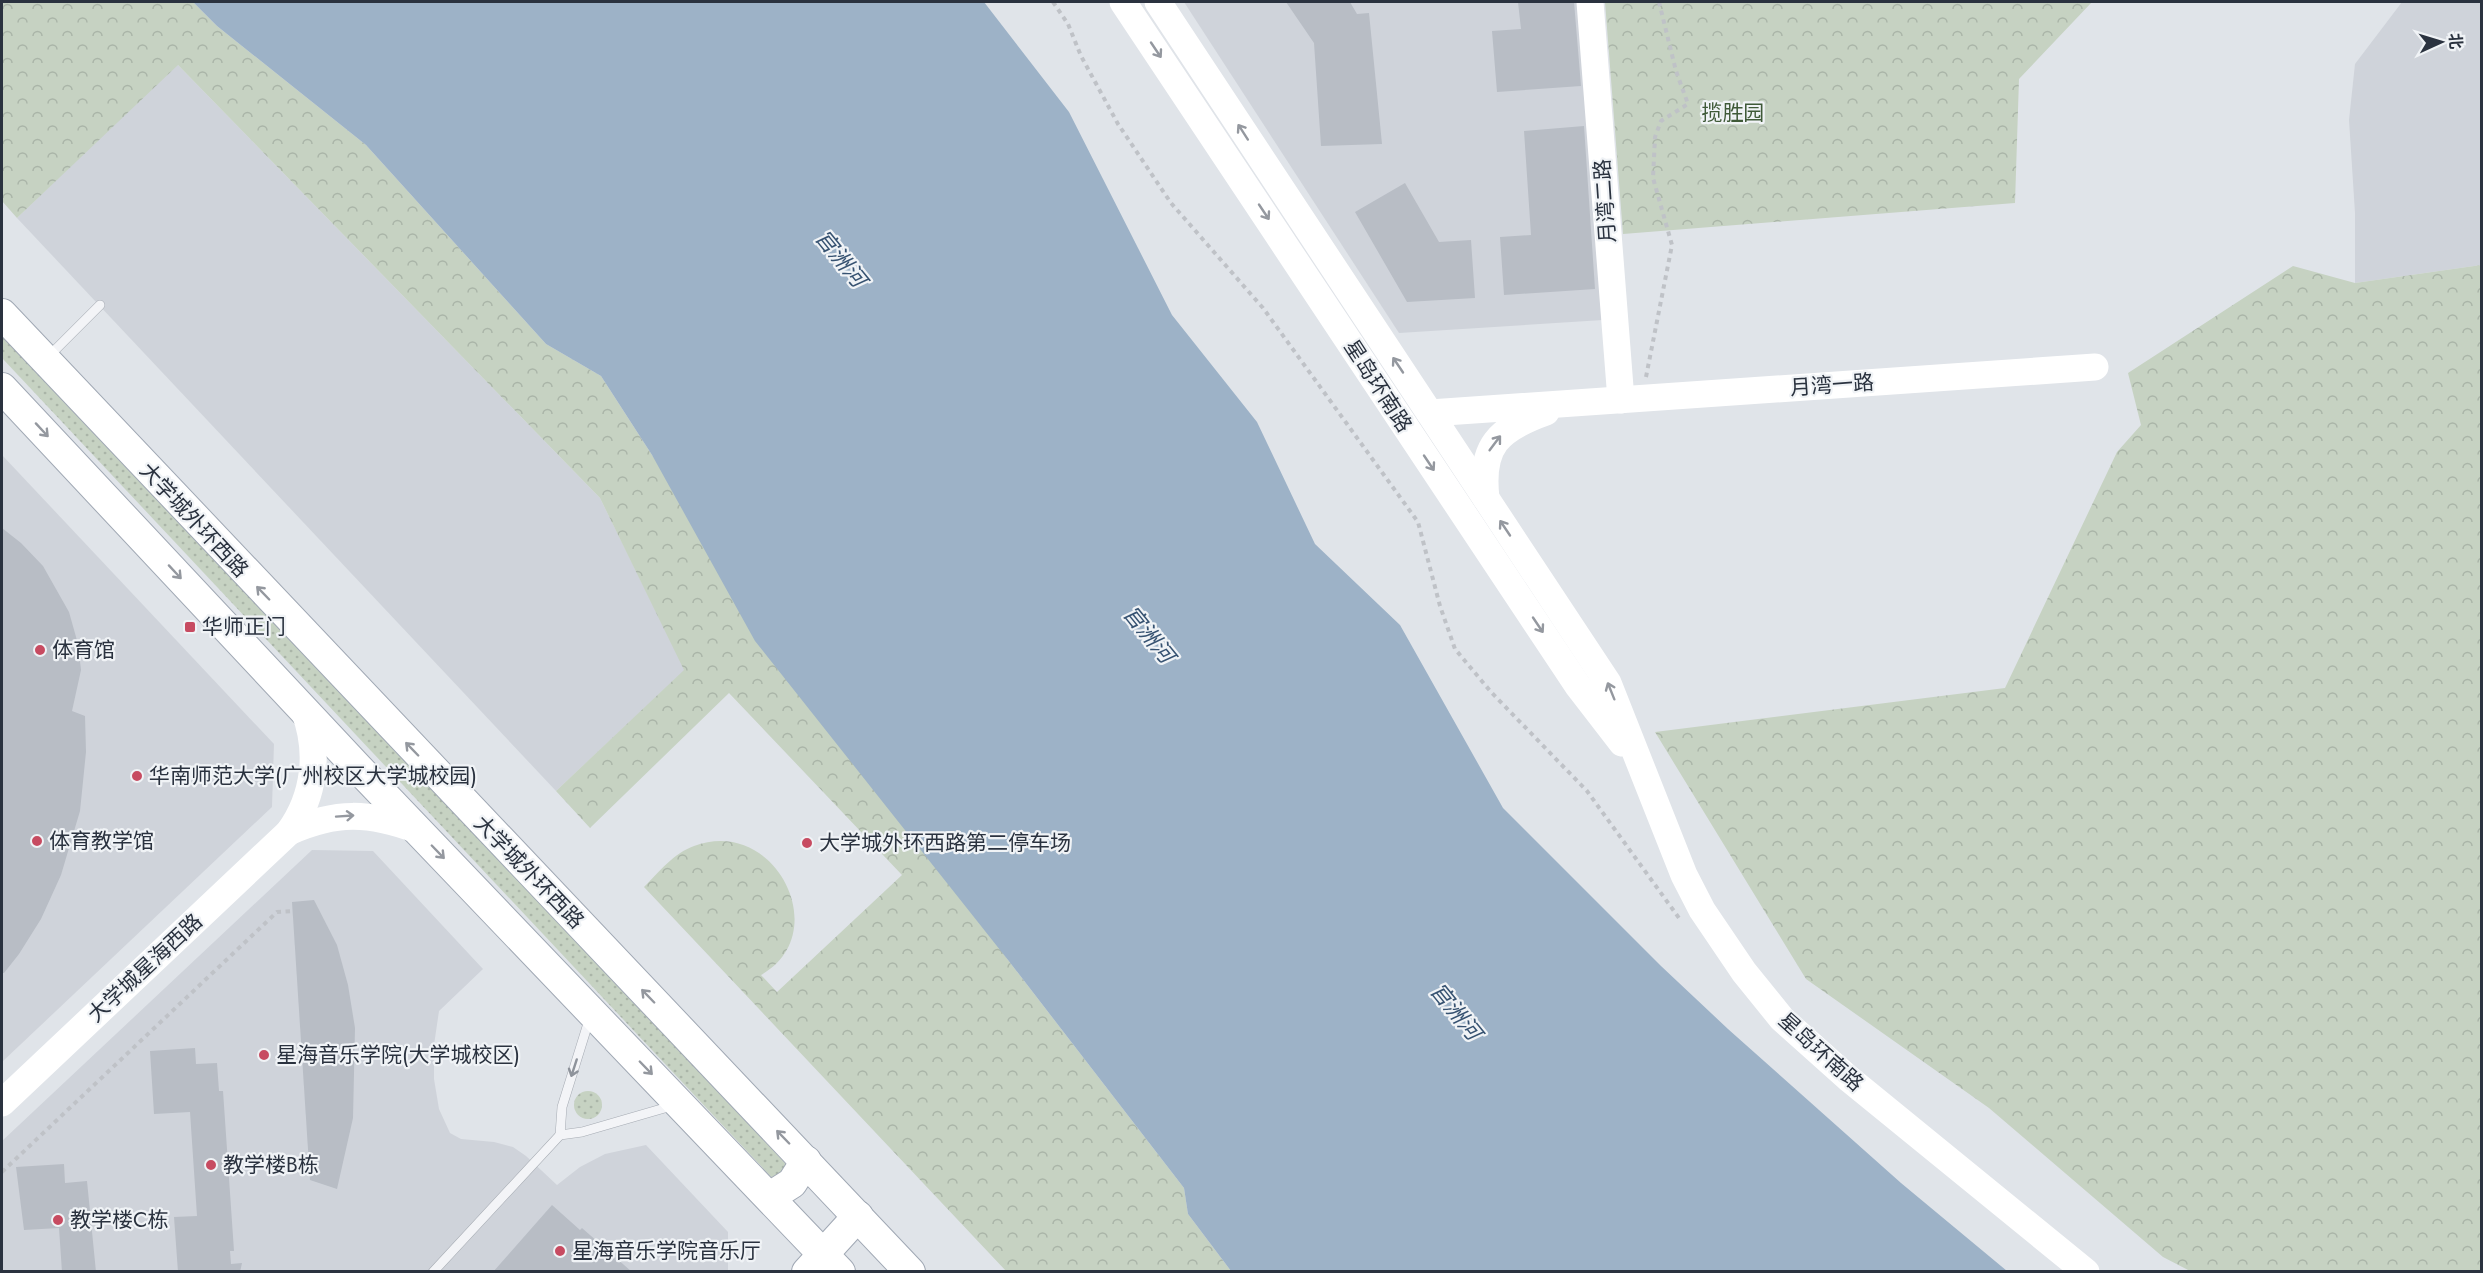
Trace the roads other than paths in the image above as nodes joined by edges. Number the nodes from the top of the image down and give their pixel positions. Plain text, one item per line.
1 (1123, 2) edge
2 (1158, 2) edge
3 (1590, 2) edge
4 (100, 305) dead end
5 (2, 314) edge
6 (45, 360) junction
7 (2095, 367) dead end
8 (2, 388) edge
9 (1632, 399) junction
10 (1570, 403) junction
11 (1430, 413) junction
12 (1486, 498) junction
13 (303, 710) junction
14 (1640, 765) junction
15 (417, 830) junction
16 (289, 832) junction
17 (592, 1012) junction
18 (2, 1103) edge
19 (680, 1104) junction
20 (560, 1135) junction
21 (806, 1161) junction
22 (770, 1197) junction
23 (858, 1216) junction
24 (824, 1266) edge
25 (433, 1272) edge
26 (910, 1272) edge
27 (2086, 1272) edge

1 -> 14 main road, 星岛环南路
11 -> 2 main road, 星岛环南路
3 - 9 main road, 月湾二路
4 - 6 lane
5 - 6 main road, 大学城外环西路
21 -> 6 main road, 大学城外环西路
7 - 9 main road, 月湾一路
8 -> 13 main road
9 - 10 main road, 月湾一路
10 - 11 main road, 月湾一路
12 -> 10 main road, 月湾一路
11 - 12 main road, 星岛环南路
14 -> 12 main road, 星岛环南路
13 - 15 main road
13 - 16 main road, 大学城星海西路
14 - 27 main road, 星岛环南路
16 -> 15 main road, 大学城星海西路
15 -> 17 main road
16 - 18 main road, 大学城星海西路
17 -> 19 main road
17 -> 20 lane
19 - 20 lane
19 - 22 main road
20 - 25 lane
21 - 22 main road
21 - 23 main road, 大学城外环西路
22 - 24 main road
23 - 24 main road
23 - 26 main road, 大学城外环西路

